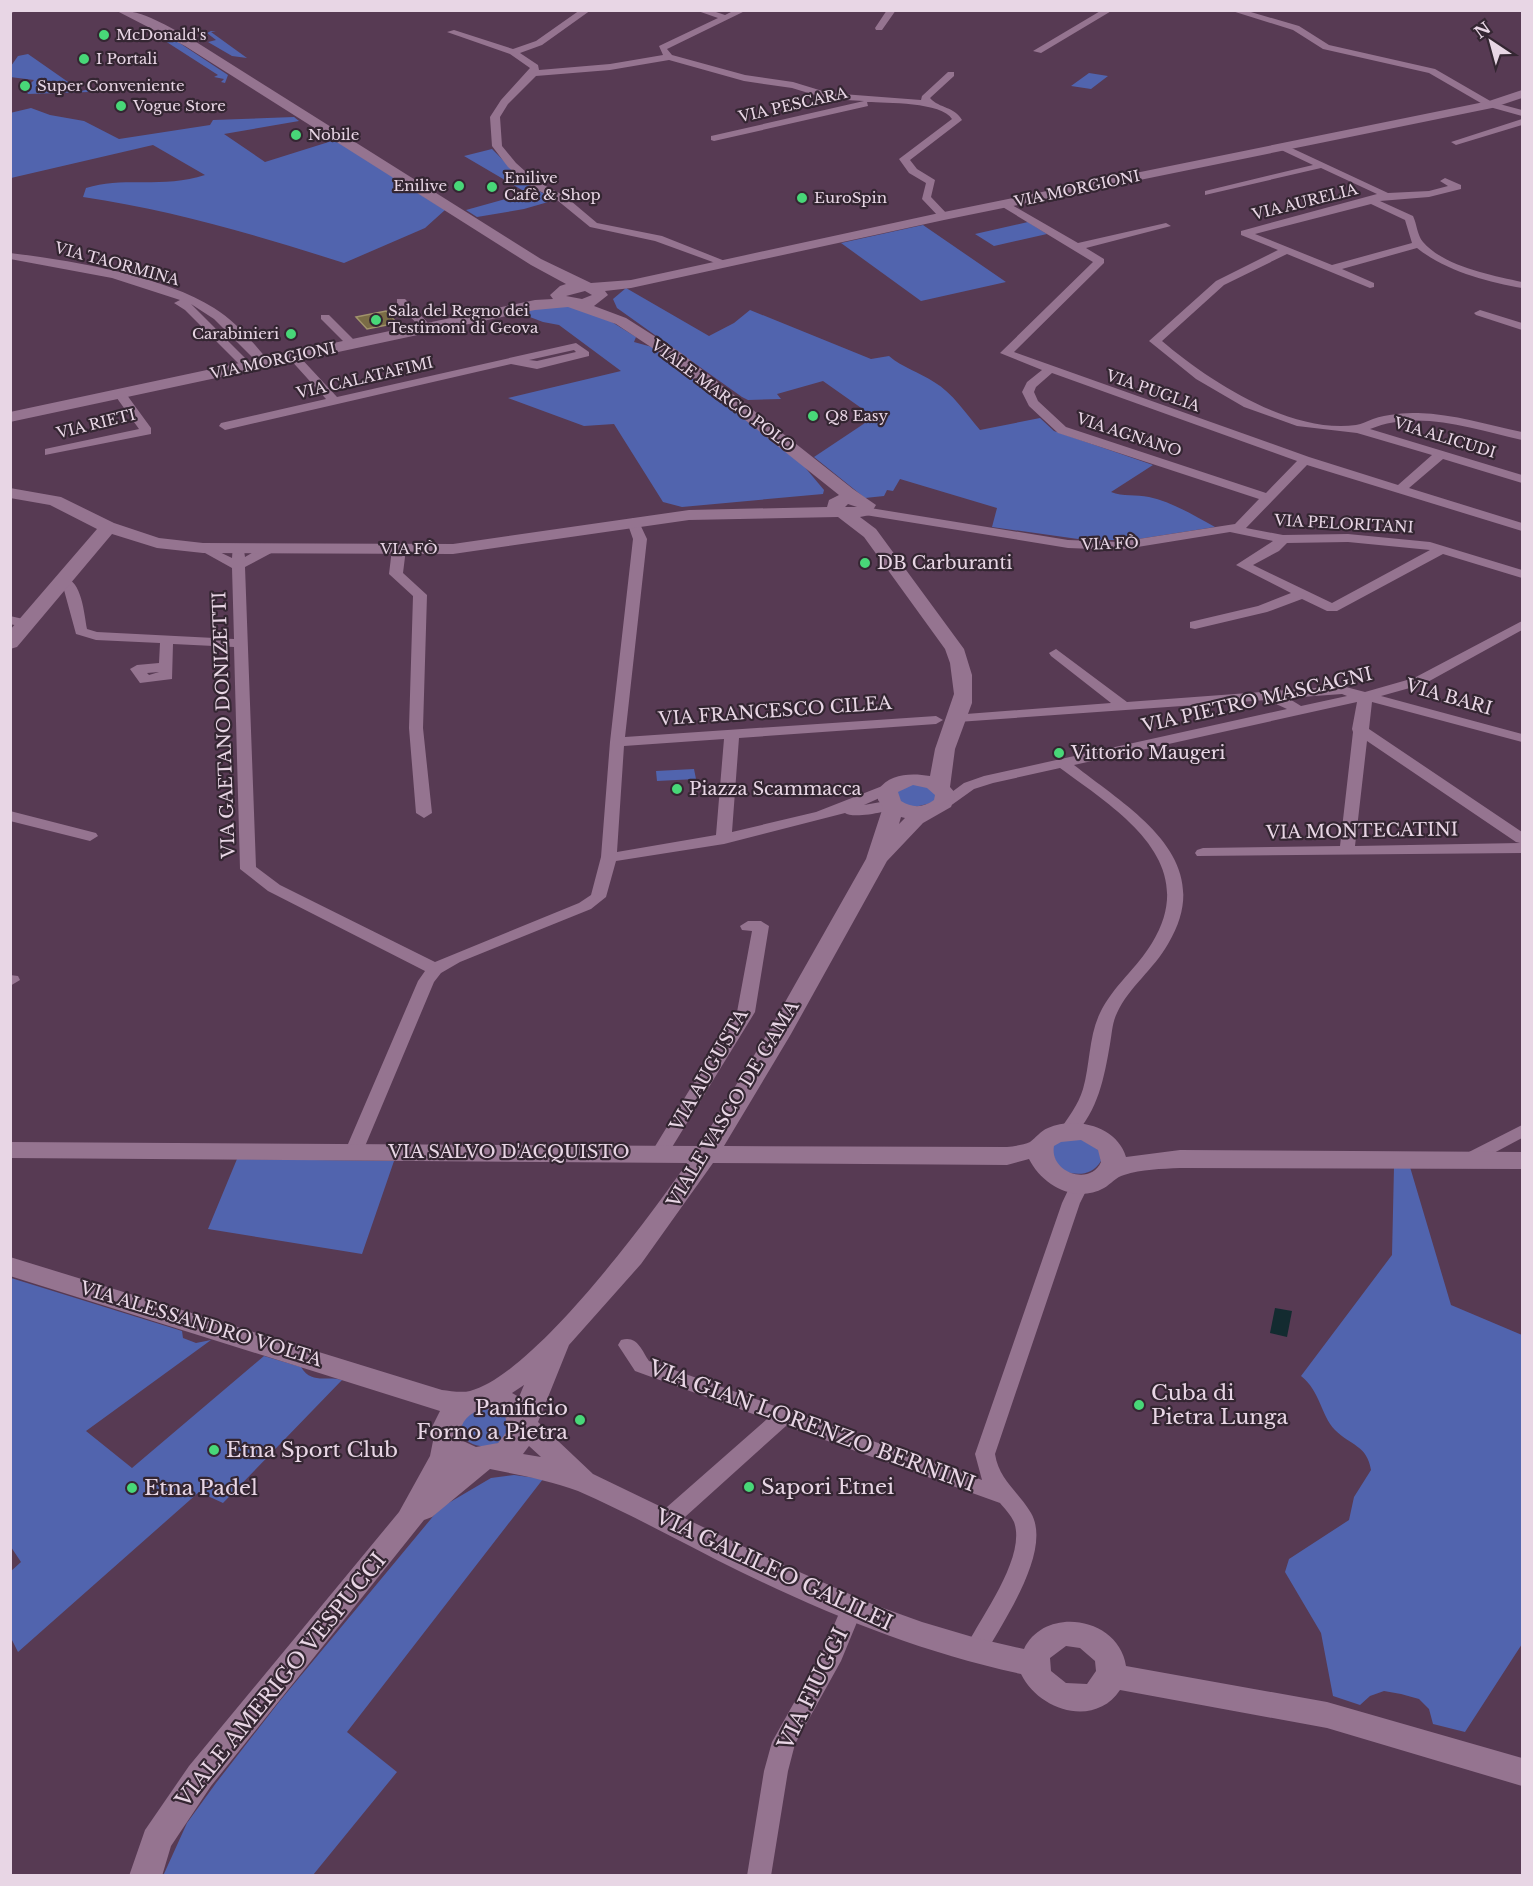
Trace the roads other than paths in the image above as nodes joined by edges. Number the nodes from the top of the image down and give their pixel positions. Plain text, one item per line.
1 (121, 10) edge
2 (140, 10) edge
3 (587, 10) edge
4 (699, 10) edge
5 (743, 10) edge
6 (892, 10) edge
7 (1109, 10) edge
8 (1233, 10) edge
9 (726, 18) junction
10 (879, 28) dead end
11 (451, 32) dead end
12 (480, 42) junction
13 (465, 50) dead end
14 (1038, 51) dead end
15 (513, 52) junction
16 (669, 57) junction
17 (533, 73) junction
18 (951, 74) dead end
19 (1522, 94) edge
20 (877, 101) junction
21 (927, 103) junction
22 (1489, 104) junction
23 (1522, 113) edge
24 (1522, 122) edge
25 (714, 138) dead end
26 (1456, 142) dead end
27 (1280, 146) junction
28 (360, 149) junction
29 (1323, 165) junction
30 (1445, 181) dead end
31 (1209, 193) dead end
32 (1377, 198) junction
33 (1005, 204) junction
34 (944, 216) junction
35 (1166, 225) dead end
36 (1419, 244) junction
37 (1076, 247) junction
38 (1287, 250) junction
39 (10, 256) edge
40 (10, 262) edge
41 (536, 262) junction
42 (725, 263) junction
43 (1332, 269) junction
44 (1370, 285) dead end
45 (1522, 285) edge
46 (593, 292) junction
47 (564, 299) junction
48 (401, 301) dead end
49 (1480, 313) dead end
50 (325, 317) dead end
51 (621, 321) junction
52 (1522, 327) edge
53 (427, 328) junction
54 (352, 344) junction
55 (294, 357) junction
56 (252, 361) junction
57 (512, 361) junction
58 (1049, 370) junction
59 (120, 394) junction
60 (334, 401) junction
61 (10, 417) edge
62 (225, 426) dead end
63 (1358, 429) junction
64 (1522, 436) edge
65 (49, 452) dead end
66 (1441, 454) junction
67 (1305, 460) junction
68 (823, 474) junction
69 (1522, 479) edge
70 (1400, 489) junction
71 (10, 493) edge
72 (1266, 497) junction
73 (864, 505) junction
74 (838, 508) junction
75 (633, 522) junction
76 (108, 527) junction
77 (1522, 527) edge
78 (1232, 529) junction
79 (870, 533) junction
80 (1283, 539) junction
81 (237, 547) junction
82 (272, 547) junction
83 (203, 548) junction
84 (399, 549) junction
85 (1443, 549) junction
86 (238, 566) junction
87 (1522, 574) edge
88 (64, 581) junction
89 (1302, 594) junction
90 (19, 622) edge
91 (1195, 625) dead end
92 (1522, 625) edge
93 (167, 640) junction
94 (10, 643) edge
95 (239, 643) junction
96 (1056, 653) dead end
97 (166, 667) dead end
98 (1268, 696) junction
99 (1365, 696) junction
100 (1213, 701) junction
101 (1125, 706) junction
102 (1297, 710) junction
103 (958, 718) junction
104 (1267, 718) junction
105 (936, 720) dead end
106 (1359, 729) junction
107 (732, 734) junction
108 (948, 738) junction
109 (1522, 738) edge
110 (617, 742) junction
111 (1064, 764) junction
112 (895, 795) junction
113 (938, 798) junction
114 (864, 811) junction
115 (424, 813) dead end
116 (833, 813) junction
117 (10, 816) edge
118 (886, 827) junction
119 (90, 836) dead end
120 (724, 839) junction
121 (1522, 839) edge
122 (1522, 848) edge
123 (1347, 851) junction
124 (1203, 853) dead end
125 (609, 857) junction
126 (877, 859) junction
127 (748, 926) dead end
128 (435, 969) junction
129 (1089, 1103) junction
130 (1522, 1131) edge
131 (1068, 1132) junction
132 (10, 1150) edge
133 (354, 1151) junction
134 (1106, 1151) junction
135 (660, 1153) junction
136 (1469, 1159) junction
137 (1522, 1161) edge
138 (1045, 1162) junction
139 (1089, 1182) junction
140 (1071, 1203) junction
141 (10, 1266) edge
142 (565, 1333) junction
143 (628, 1345) dead end
144 (390, 1384) junction
145 (473, 1400) junction
146 (781, 1418) junction
147 (524, 1424) junction
148 (446, 1435) junction
149 (486, 1458) junction
150 (588, 1483) junction
151 (1005, 1496) junction
152 (409, 1520) junction
153 (667, 1520) junction
154 (851, 1610) junction
155 (975, 1651) junction
156 (1035, 1664) junction
157 (1112, 1676) junction
158 (1522, 1772) edge
159 (145, 1875) edge
160 (759, 1875) edge

1 - 28 main road
2 - 28 main road
3 - 15 street
4 - 9 street
5 - 9 street
6 - 10 street
7 - 14 street
8 - 22 street
9 - 16 street
11 - 12 street
12 - 13 street
12 - 15 street
15 - 17 street
16 - 17 street
16 - 20 street
17 - 42 street
18 - 21 street
19 - 22 main road, VIA MORGIONI
20 - 21 street
20 - 25 street, VIA PESCARA
21 - 34 street
22 - 23 street
22 - 27 main road, VIA MORGIONI
24 - 26 street
27 - 29 street
27 - 33 main road, VIA MORGIONI
28 - 41 main road
29 - 31 street
29 - 32 street
30 - 32 street, VIA AURELIA
32 - 36 street
32 - 38 street, VIA AURELIA
33 - 34 main road, VIA MORGIONI
33 - 37 street, VIA PUGLIA
34 - 42 main road, VIA MORGIONI
35 - 37 street
36 - 43 street
36 - 45 street
37 - 58 street, VIA PUGLIA
38 - 43 street
38 - 63 street
39 - 56 street, VIA TAORMINA
40 - 56 street, VIA TAORMINA
41 - 46 main road
41 - 47 main road
42 - 46 main road, VIA MORGIONI
43 - 44 street
46 - 47 main road, VIA MORGIONI
46 - 51 main road
47 - 51 main road
47 - 53 main road, VIA MORGIONI
48 - 53 street
49 - 52 street
50 - 54 street
51 - 68 main road, VIALE MARCO POLO
53 - 54 main road, VIA MORGIONI
54 - 55 main road, VIA MORGIONI
55 - 56 main road, VIA MORGIONI
55 - 60 street
56 - 59 main road, VIA MORGIONI
57 - 57 street, VIA CALATAFIMI
57 - 60 street, VIA CALATAFIMI
58 - 67 street, VIA PUGLIA
58 - 72 street, VIA AGNANO
59 - 61 main road, VIA MORGIONI
59 - 65 street, VIA RIETI
60 - 62 street, VIA CALATAFIMI
63 - 64 street
63 - 66 street, VIA ALICUDI
66 - 69 street, VIA ALICUDI
66 - 70 street
67 - 70 street, VIA PUGLIA
67 - 72 street
68 - 73 main road, VIALE MARCO POLO
68 - 74 main road
70 - 77 street, VIA PUGLIA
71 - 76 main road, VIA FÒ
72 - 78 street
73 - 74 main road, VIA FÒ
73 - 78 street, VIA FÒ
73 - 79 main road
74 - 75 main road, VIA FÒ
74 - 79 main road
75 - 84 main road, VIA FÒ
75 - 110 street
76 - 83 main road, VIA FÒ
76 - 88 main road
78 - 80 street, VIA PELORITANI
79 - 103 main road
80 - 85 street, VIA PELORITANI
80 - 89 street
81 - 82 main road, VIA FÒ
81 - 83 main road, VIA FÒ
81 - 86 street, VIA GAETANO DONIZETTI
82 - 84 main road, VIA FÒ
82 - 86 street
83 - 86 street
84 - 115 street
85 - 87 street, VIA PELORITANI
85 - 89 street
86 - 95 street, VIA GAETANO DONIZETTI
88 - 90 main road
88 - 93 street
89 - 91 street
90 - 94 main road
92 - 99 street, VIA PIETRO MASCAGNI
93 - 95 street
93 - 97 street
95 - 128 street, VIA GAETANO DONIZETTI
96 - 101 street
98 - 99 street, VIA BARI
98 - 100 street, VIA BARI
98 - 102 street
99 - 102 street, VIA PIETRO MASCAGNI
99 - 106 street
99 - 109 street, VIA BARI
100 - 101 street
100 - 104 street
101 - 103 street
102 - 104 street, VIA PIETRO MASCAGNI
103 - 108 main road
104 - 111 street, VIA PIETRO MASCAGNI
105 - 107 street, VIA FRANCESCO CILEA
106 - 121 street
106 - 123 street
107 - 110 street, VIA FRANCESCO CILEA
107 - 120 street
108 - 112 main road
108 - 113 main road
110 - 125 street
111 - 113 street, VIA PIETRO MASCAGNI
111 - 129 street
112 - 113 main road
112 - 113 main road
112 - 114 street
112 - 116 street
112 - 118 main road
113 - 126 main road
114 - 116 street
114 - 118 street
116 - 120 street
117 - 119 street
118 - 126 main road
120 - 125 street
122 - 123 street, VIA MONTECATINI
123 - 124 street, VIA MONTECATINI
125 - 128 street
126 - 142 main road, VIALE VASCO DE GAMA
127 - 135 street, VIA AUGUSTA
128 - 133 street
129 - 131 street
129 - 134 street
130 - 136 street
131 - 134 main road
131 - 138 main road
132 - 133 main road, VIA SALVO D'ACQUISTO
133 - 135 main road, VIA SALVO D'ACQUISTO
134 - 136 main road
134 - 139 main road
135 - 138 main road, VIA SALVO D'ACQUISTO
136 - 137 main road
138 - 139 main road
138 - 140 street
139 - 140 street
140 - 151 street
141 - 144 main road, VIA ALESSANDRO VOLTA
142 - 145 main road
142 - 147 main road
143 - 146 street, VIA GIAN LORENZO BERNINI
144 - 145 main road
144 - 148 main road
145 - 147 main road
145 - 148 main road
146 - 151 street, VIA GIAN LORENZO BERNINI
146 - 153 street
147 - 149 main road
147 - 150 main road
148 - 149 main road
148 - 152 main road
149 - 150 main road
149 - 152 main road
150 - 153 main road, VIA GALILEO GALILEI
151 - 155 street
152 - 159 main road, VIALE AMERIGO VESPUCCI
153 - 154 main road, VIA GALILEO GALILEI
154 - 155 main road, VIA GALILEO GALILEI
154 - 160 street, VIA FIUGGI
155 - 156 main road, VIA GALILEO GALILEI
156 - 157 main road
156 - 157 main road
157 - 158 main road

